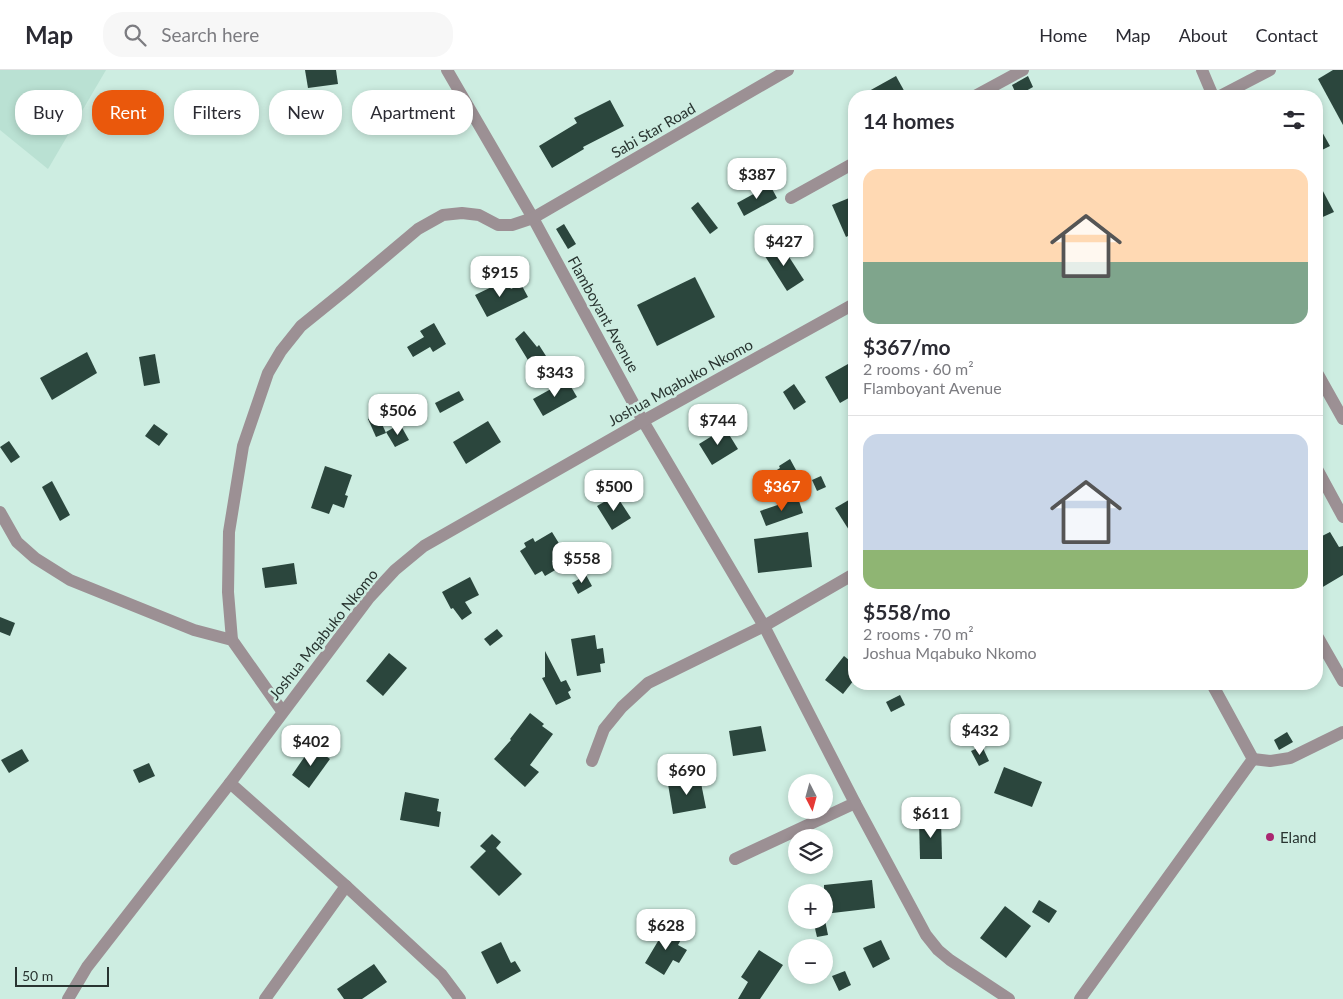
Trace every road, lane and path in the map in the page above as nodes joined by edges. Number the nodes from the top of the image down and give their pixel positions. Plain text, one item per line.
1 (447, 70) edge
2 (788, 70) edge
3 (1023, 70) edge
4 (1202, 70) edge
5 (1270, 70) edge
6 (986, 90) edge
7 (1210, 90) edge
8 (1232, 90) edge
9 (848, 166) edge
10 (790, 198) dead end
11 (533, 218) junction
12 (848, 307) edge
13 (1323, 383) edge
14 (1343, 418) edge
15 (643, 421) junction
16 (1323, 480) edge
17 (0, 512) edge
18 (1343, 516) edge
19 (848, 577) edge
20 (764, 626) junction
21 (232, 640) junction
22 (1323, 646) edge
23 (1343, 681) edge
24 (1215, 690) edge
25 (282, 711) junction
26 (1343, 732) edge
27 (1253, 759) junction
28 (592, 761) dead end
29 (230, 783) junction
30 (855, 803) junction
31 (735, 859) dead end
32 (346, 886) junction
33 (68, 999) edge
34 (265, 999) edge
35 (460, 999) edge
36 (1009, 999) edge
37 (1080, 999) edge

1 - 11 street, Flamboyant Avenue
2 - 11 street, Sabi Star Road
3 - 6 street
4 - 7 street
5 - 8 street
9 - 10 street
11 - 15 street, Flamboyant Avenue
11 - 21 street, Sabi Star Road
12 - 15 street, Joshua Mqabuko Nkomo
13 - 14 street
15 - 20 street, Flamboyant Avenue
15 - 25 street, Joshua Mqabuko Nkomo
16 - 18 street
17 - 21 street
19 - 20 street
20 - 28 street
20 - 30 street, Flamboyant Avenue
21 - 25 street
22 - 23 street
24 - 27 street
25 - 29 street, Joshua Mqabuko Nkomo
26 - 27 street
27 - 37 street
29 - 32 street
29 - 33 street, Joshua Mqabuko Nkomo
30 - 31 street
30 - 36 street, Flamboyant Avenue
32 - 34 street
32 - 35 street

